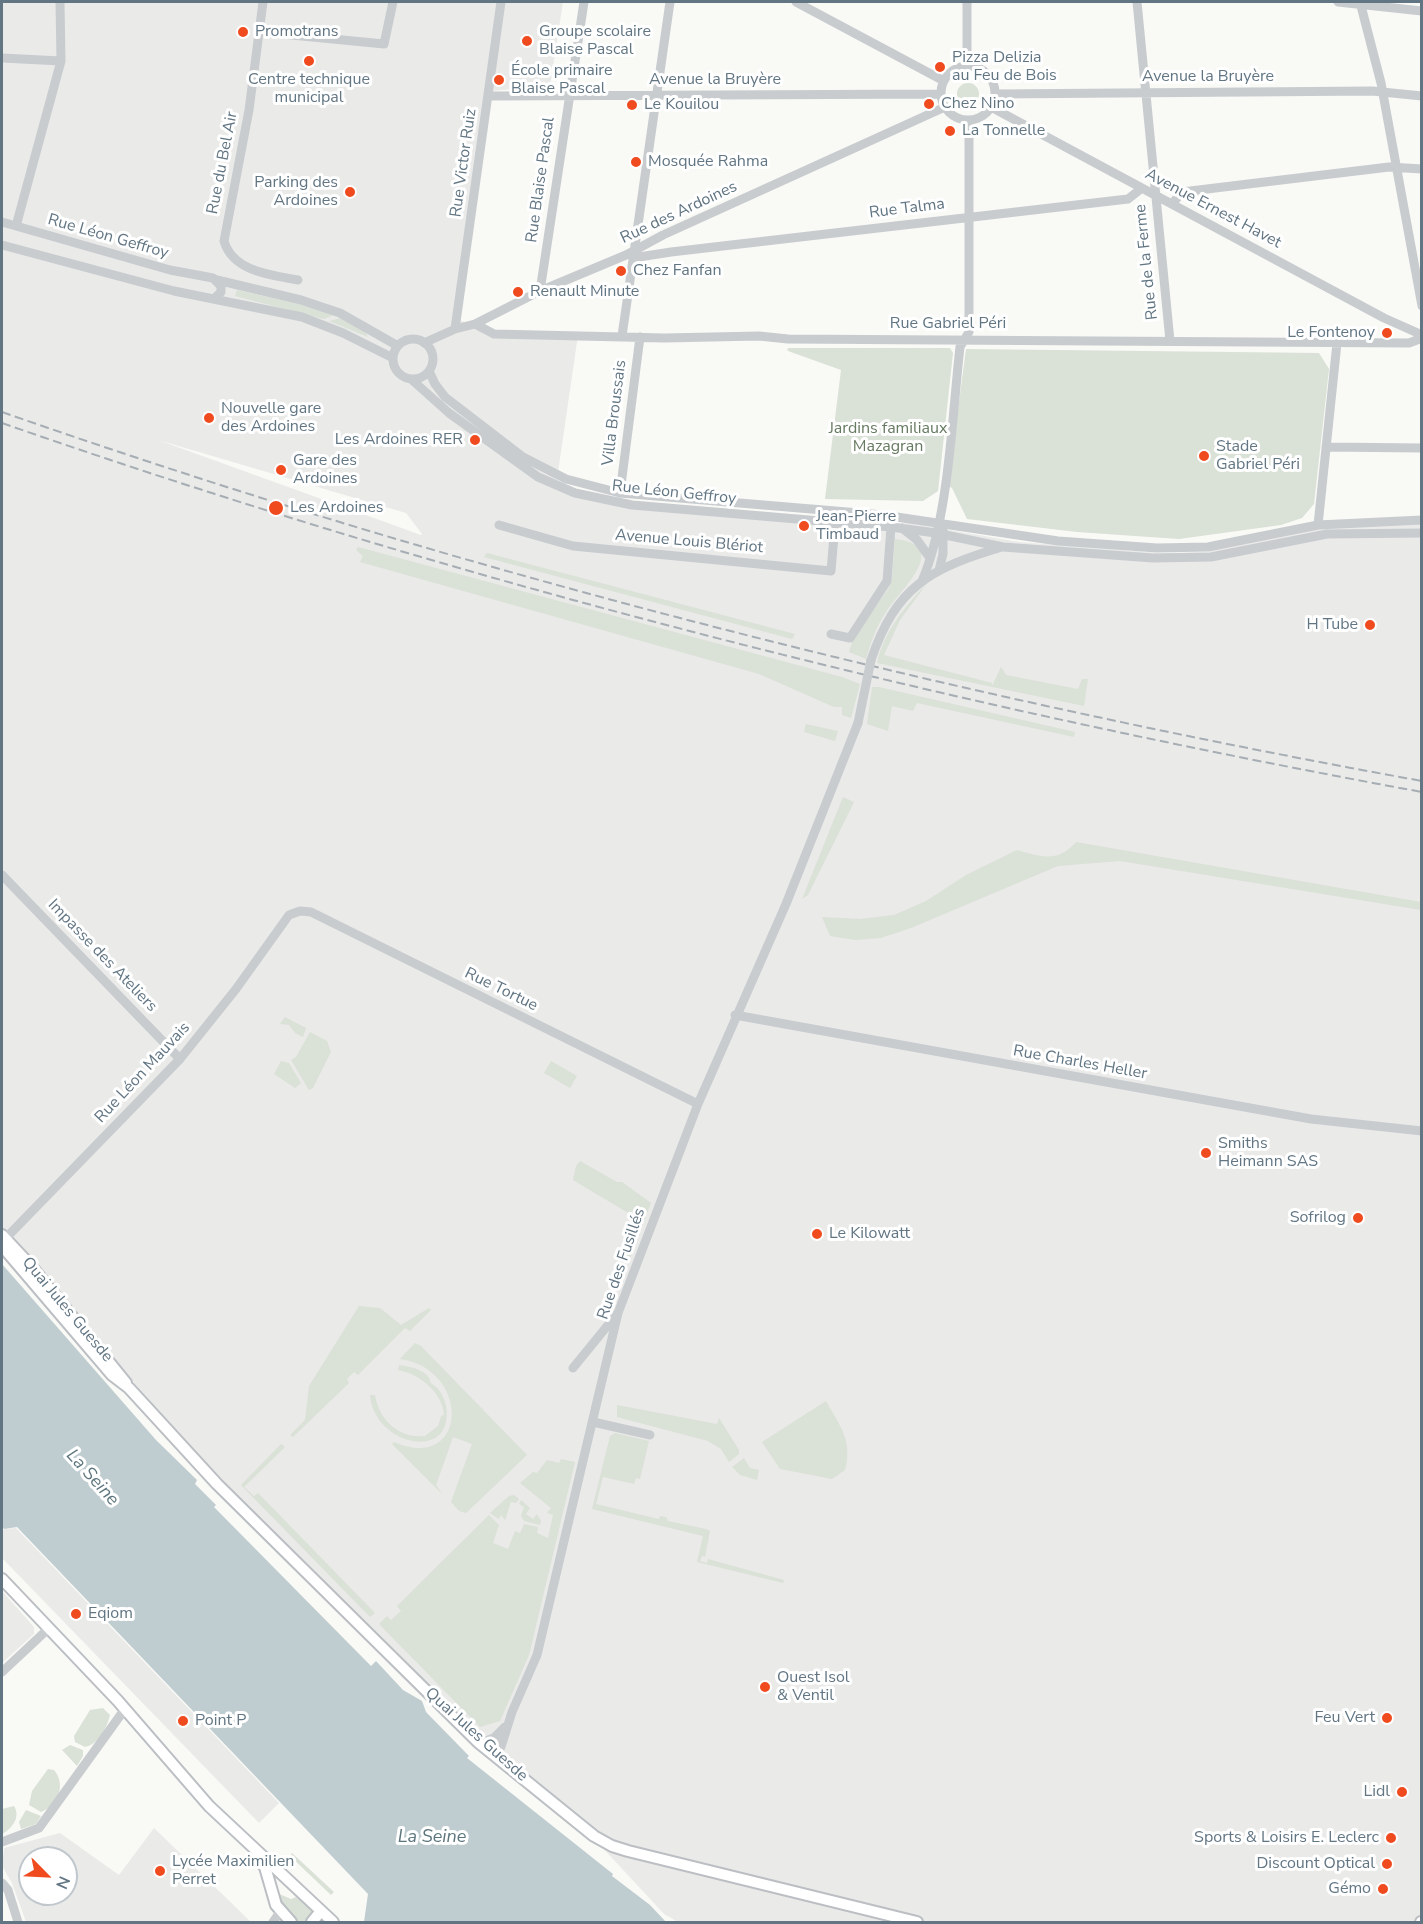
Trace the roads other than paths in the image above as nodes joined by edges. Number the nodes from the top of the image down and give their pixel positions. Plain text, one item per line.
1 (60, 2) edge
2 (263, 2) edge
3 (393, 2) edge
4 (501, 2) edge
5 (584, 2) edge
6 (670, 2) edge
7 (796, 2) edge
8 (967, 2) edge
9 (1137, 2) edge
10 (1338, 2) edge
11 (1361, 3) edge
12 (1422, 11) edge
13 (261, 32) junction
14 (2, 58) edge
15 (61, 61) junction
16 (967, 66) junction
17 (944, 81) junction
18 (1382, 91) junction
19 (1145, 93) junction
20 (941, 94) junction
21 (995, 94) junction
22 (656, 95) junction
23 (489, 96) junction
24 (1422, 96) edge
25 (568, 97) junction
26 (945, 107) junction
27 (991, 107) junction
28 (969, 120) junction
29 (1397, 166) junction
30 (1422, 170) edge
31 (1142, 188) junction
32 (1156, 195) junction
33 (1172, 204) junction
34 (969, 217) junction
35 (2, 222) edge
36 (16, 226) junction
37 (663, 235) junction
38 (2, 245) edge
39 (633, 252) junction
40 (671, 252) junction
41 (633, 265) junction
42 (217, 280) junction
43 (298, 280) dead end
44 (540, 291) junction
45 (210, 298) junction
46 (1422, 306) edge
47 (475, 324) junction
48 (455, 329) junction
49 (622, 336) junction
50 (1422, 336) edge
51 (640, 337) junction
52 (964, 339) junction
53 (1170, 341) junction
54 (424, 343) junction
55 (1337, 343) junction
56 (398, 346) junction
57 (393, 358) junction
58 (429, 370) junction
59 (411, 379) junction
60 (1326, 447) junction
61 (1422, 448) edge
62 (620, 493) junction
63 (1422, 520) edge
64 (835, 524) junction
65 (500, 525) dead end
66 (1318, 525) junction
67 (891, 527) junction
68 (903, 528) junction
69 (940, 528) junction
70 (1422, 532) edge
71 (1003, 547) junction
72 (930, 558) junction
73 (939, 570) junction
74 (922, 581) junction
75 (831, 634) dead end
76 (2, 874) edge
77 (289, 915) joint
78 (735, 1015) junction
79 (180, 1059) junction
80 (698, 1104) junction
81 (1422, 1131) edge
82 (2, 1241) edge
83 (618, 1313) junction
84 (588, 1349) junction
85 (610, 1351) junction
86 (573, 1368) dead end
87 (593, 1422) junction
88 (650, 1435) dead end
89 (2, 1579) edge
90 (50, 1631) junction
91 (2, 1672) edge
92 (122, 1713) junction
93 (509, 1723) junction
94 (136, 1725) junction
95 (480, 1743) junction
96 (494, 1755) junction
97 (209, 1806) junction
98 (2, 1842) edge
99 (2, 1883) edge
100 (273, 1899) junction
101 (318, 1907) junction
102 (280, 1912) junction
103 (18, 1923) edge
104 (273, 1923) edge
105 (291, 1923) edge
106 (312, 1923) edge
107 (333, 1923) edge
108 (917, 1923) edge

1 - 15 street
2 - 13 street, Rue du Bel Air
3 - 13 street
4 - 23 street, Rue Victor Ruiz
5 - 25 street, Rue Blaise Pascal
6 - 22 street
7 - 17 street
8 - 16 street
9 - 19 street, Rue de la Ferme
10 - 11 street
11 - 12 street
11 - 18 street
13 - 43 street, Rue du Bel Air
14 - 15 street
15 - 36 street
16 - 17 street
16 - 21 street
17 - 20 street
18 - 19 street, Avenue la Bruyère
18 - 24 street, Avenue la Bruyère
18 - 29 street
19 - 21 street, Avenue la Bruyère
19 - 32 street, Rue de la Ferme
20 - 22 street, Avenue la Bruyère
20 - 26 street
21 - 27 street
22 - 25 street, Avenue la Bruyère
22 - 39 street
23 - 25 street, Avenue la Bruyère
23 - 48 street, Rue Victor Ruiz
25 - 44 street, Rue Blaise Pascal
26 - 28 street
26 - 37 street, Rue des Ardoines
27 - 28 street
27 - 31 street, Avenue Ernest Havet
28 - 34 street
29 - 30 street
29 - 33 street
29 - 46 street
31 - 32 street, Avenue Ernest Havet
31 - 34 street, Rue Talma
32 - 33 street, Avenue Ernest Havet
32 - 53 street, Rue de la Ferme
33 - 50 street, Avenue Ernest Havet
34 - 40 street, Rue Talma
34 - 52 street
35 - 36 street, Rue Léon Geffroy
36 - 42 street, Rue Léon Geffroy
37 - 39 street, Rue des Ardoines
37 - 40 street
38 - 45 street, Rue Léon Geffroy
39 - 41 street
39 - 44 street, Rue des Ardoines
40 - 41 street, Rue Talma
41 - 49 street
42 - 45 street
42 - 56 street
44 - 47 street, Rue des Ardoines
45 - 57 street, Rue Léon Geffroy
47 - 48 street, Rue des Ardoines
47 - 49 street, Rue Gabriel Péri
48 - 54 street, Rue des Ardoines
49 - 51 street, Rue Gabriel Péri
50 - 55 street, Rue Gabriel Péri
51 - 52 street, Rue Gabriel Péri
51 - 62 street, Villa Broussais
52 - 53 street, Rue Gabriel Péri
52 - 69 street
53 - 55 street, Rue Gabriel Péri
54 - 56 street
54 - 58 street
55 - 60 street
56 - 57 street
57 - 59 street
58 - 59 street
58 - 62 street, Rue Léon Geffroy
59 - 64 street, Rue Léon Geffroy
60 - 61 street
60 - 66 street
62 - 69 street, Rue Léon Geffroy
63 - 66 street
64 - 65 street, Avenue Louis Blériot
64 - 67 street, Rue Léon Geffroy
66 - 69 street
67 - 68 street, Rue Léon Geffroy
67 - 75 street
68 - 69 street, Rue Léon Geffroy
68 - 72 street
69 - 71 street
69 - 72 street
69 - 73 street
70 - 71 street
71 - 73 street
72 - 74 street
73 - 74 street
74 - 78 street, Rue des Fusillés, bridge
76 - 79 street, Impasse des Ateliers
77 - 79 street, Rue Léon Mauvais
77 - 80 street, Rue Tortue
78 - 80 street, Rue des Fusillés
78 - 81 street, Rue Charles Heller
79 - 82 street, Rue Léon Mauvais
80 - 83 street, Rue des Fusillés
82 - 95 main road, Quai Jules Guesde
83 - 84 street
83 - 85 street, Rue des Fusillés
84 - 85 street
84 - 86 street
85 - 87 street, Rue des Fusillés
87 - 88 street
87 - 93 street, Rue des Fusillés
89 - 90 main road
90 - 91 street
90 - 92 main road
90 - 94 main road
92 - 94 main road
92 - 98 street
93 - 95 street
93 - 96 street, Rue des Fusillés
94 - 97 main road
95 - 96 main road, Quai Jules Guesde
96 - 108 main road, Quai Jules Guesde
97 - 100 main road
97 - 101 main road
99 - 103 street
100 - 101 main road
100 - 102 main road
101 - 106 main road
101 - 107 main road
102 - 104 street
102 - 105 main road

